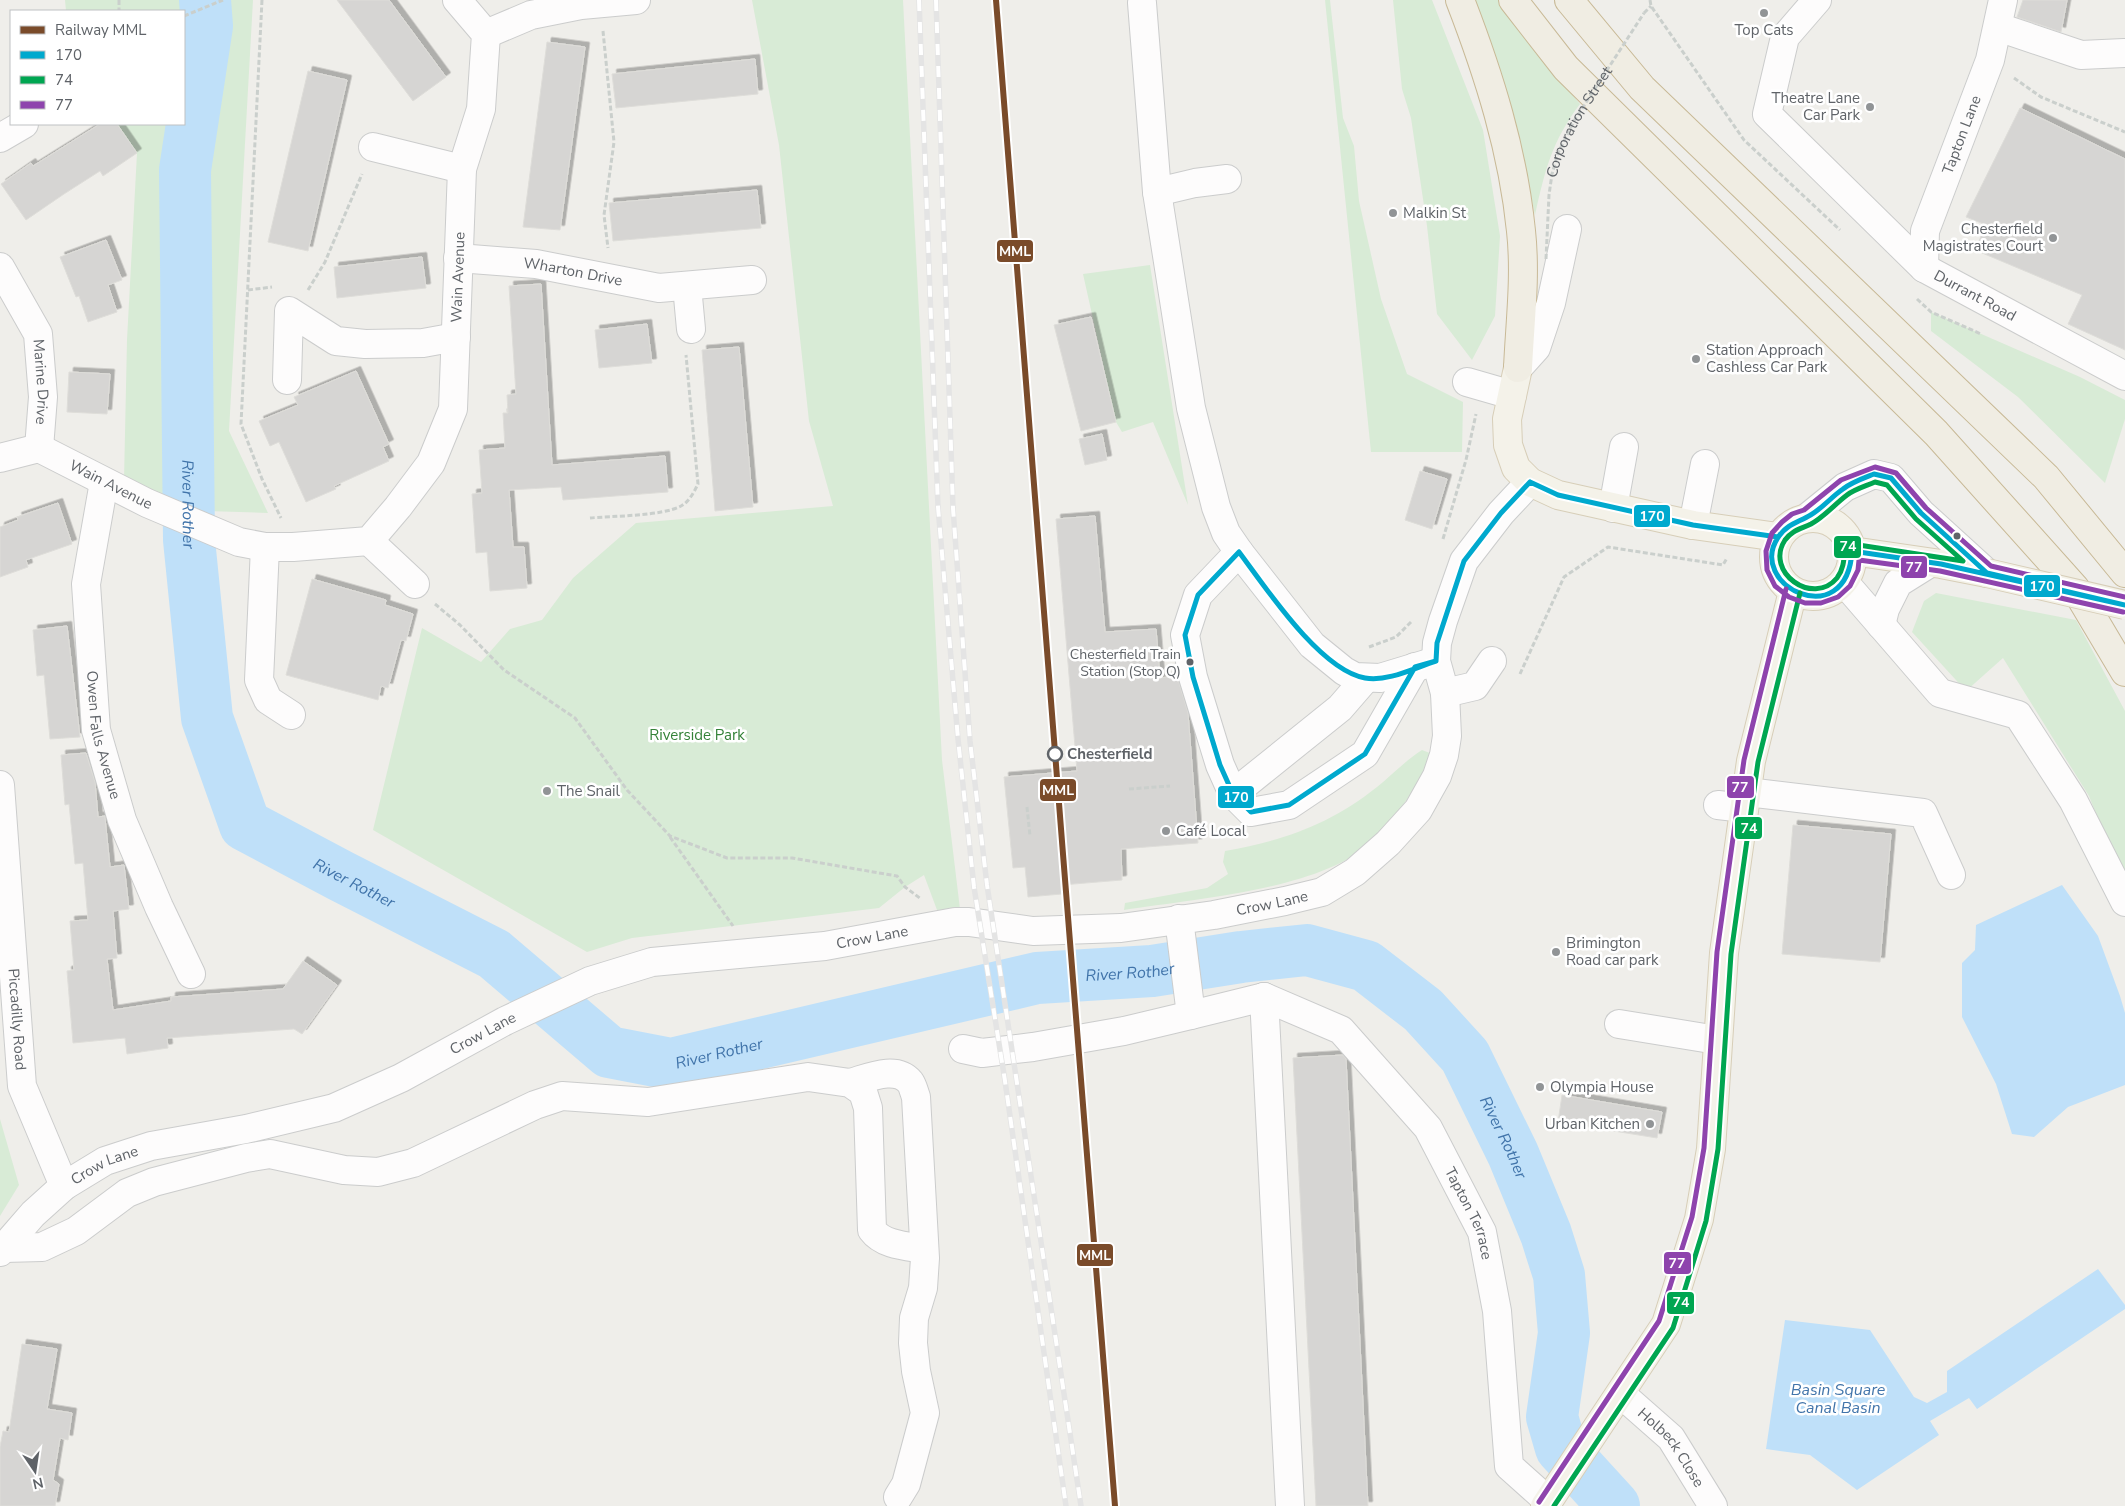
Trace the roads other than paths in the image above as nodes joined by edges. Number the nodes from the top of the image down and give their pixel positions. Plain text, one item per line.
1 (456, 0) edge
2 (636, 0) edge
3 (1460, 0) edge
4 (1513, 0) edge
5 (1569, 0) edge
6 (1817, 0) edge
7 (1142, 3) dead end
8 (566, 4) edge
9 (1996, 8) edge
10 (486, 34) junction
11 (2124, 53) dead end
12 (22, 125) edge
13 (0, 138) edge
14 (373, 147) road end
15 (462, 169) junction
16 (1227, 179) dead end
17 (1157, 192) junction
18 (1568, 229) dead end
19 (458, 258) junction
20 (0, 266) edge
21 (1924, 268) junction
22 (752, 280) dead end
23 (687, 286) junction
24 (456, 337) junction
25 (688, 338) road end
26 (1518, 368) junction
27 (2125, 376) edge
28 (287, 380) dead end
29 (1475, 385) road end
30 (1512, 395) junction
31 (1624, 447) dead end
32 (39, 448) junction
33 (0, 458) edge
34 (1705, 464) dead end
35 (104, 482) junction
36 (1530, 482) junction
37 (1613, 508) junction
38 (1808, 517) junction
39 (1694, 525) junction
40 (1778, 537) junction
41 (369, 541) junction
42 (265, 547) junction
43 (1852, 551) junction
44 (1239, 552) junction
45 (1930, 563) junction
46 (1987, 573) junction
47 (2125, 573) edge
48 (1844, 582) junction
49 (415, 584) road end
50 (1793, 592) junction
51 (2125, 605) edge
52 (1882, 625) junction
53 (1492, 661) dead end
54 (1426, 664) junction
55 (2125, 672) edge
56 (1355, 675) junction
57 (1445, 694) junction
58 (291, 715) dead end
59 (0, 785) edge
60 (1232, 794) junction
61 (1736, 802) junction
62 (1951, 875) dead end
63 (2125, 902) edge
64 (1180, 927) junction
65 (191, 974) dead end
66 (1264, 997) junction
67 (1191, 1010) junction
68 (1619, 1024) dead end
69 (1717, 1040) junction
70 (963, 1049) dead end
71 (850, 1083) junction
72 (64, 1186) junction
73 (924, 1249) junction
74 (2, 1250) edge
75 (1621, 1394) junction
76 (898, 1497) dead end
77 (1547, 1504) edge
78 (1290, 1506) edge
79 (1714, 1506) edge

1 - 10 street
2 - 8 street
3 - 26 highway
4 - 55 highway
5 - 47 highway
6 - 21 street, Durrant Road
7 - 17 street
8 - 10 street
9 - 11 street
9 - 21 street, Tapton Lane
10 - 15 street, Wain Avenue
12 - 13 street
14 - 15 street
15 - 19 street, Wain Avenue
16 - 17 street
17 - 44 street
18 - 26 street
19 - 23 street, Wharton Drive
19 - 24 street, Wain Avenue
20 - 32 street, Marine Drive
21 - 27 street, Durrant Road
22 - 23 street, Wharton Drive
23 - 25 street
24 - 28 street
24 - 41 street, Wain Avenue
26 - 30 main road
29 - 30 street
30 - 36 main road
31 - 37 street
32 - 33 street
32 - 35 street, Wain Avenue
34 - 39 street
35 - 42 street, Wain Avenue
35 - 65 street, Owen Falls Avenue
36 - 37 main road
36 - 54 street, Crow Lane
37 - 39 main road
38 - 40 main road
38 - 43 main road
38 - 46 street
39 - 40 main road
40 - 50 main road
41 - 42 street, Wain Avenue
41 - 49 street
42 - 58 street
43 - 45 main road
43 - 48 main road
44 - 56 street
44 - 60 street
45 - 46 main road
45 - 52 street
46 - 51 main road, bridge
48 - 50 main road
48 - 52 street
50 - 61 main road
52 - 63 street
53 - 57 street
54 - 56 street
54 - 57 street, Crow Lane
54 - 60 street
56 - 60 street
57 - 64 street, Crow Lane
59 - 72 street, Piccadilly Road
61 - 62 street
61 - 69 main road
64 - 67 street
64 - 72 street, Crow Lane
66 - 67 street
66 - 77 street, Tapton Terrace
66 - 78 street
67 - 70 street
68 - 69 street
69 - 75 main road
71 - 73 street
71 - 73 street
71 - 74 street
72 - 74 street, Crow Lane
73 - 76 street
75 - 77 main road
75 - 79 street, Holbeck Close

